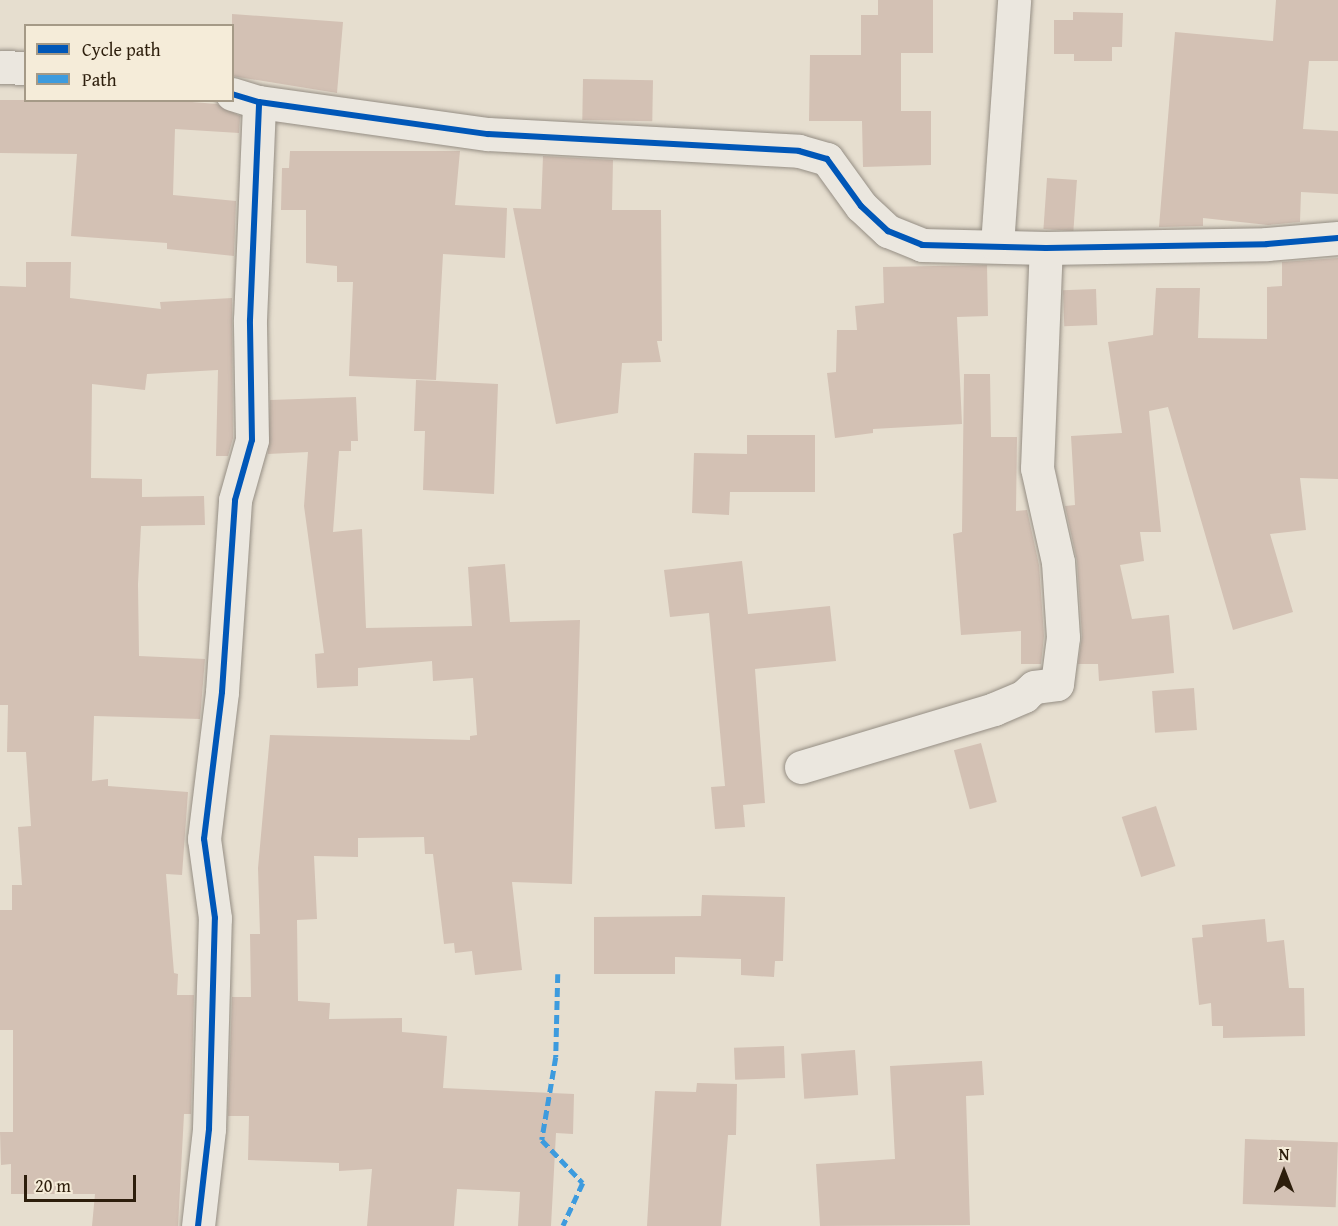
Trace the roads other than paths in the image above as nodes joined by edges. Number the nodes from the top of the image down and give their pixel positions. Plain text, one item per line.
1 (1014, 0) edge
2 (0, 67) edge
3 (24, 69) edge
4 (246, 98) edge
5 (1338, 238) edge
6 (997, 245) junction
7 (1046, 248) junction
8 (801, 767) dead end
9 (198, 1226) edge

1 - 6 street
2 - 3 street
4 - 6 street
4 - 9 street
5 - 7 street
6 - 7 street
7 - 8 street

